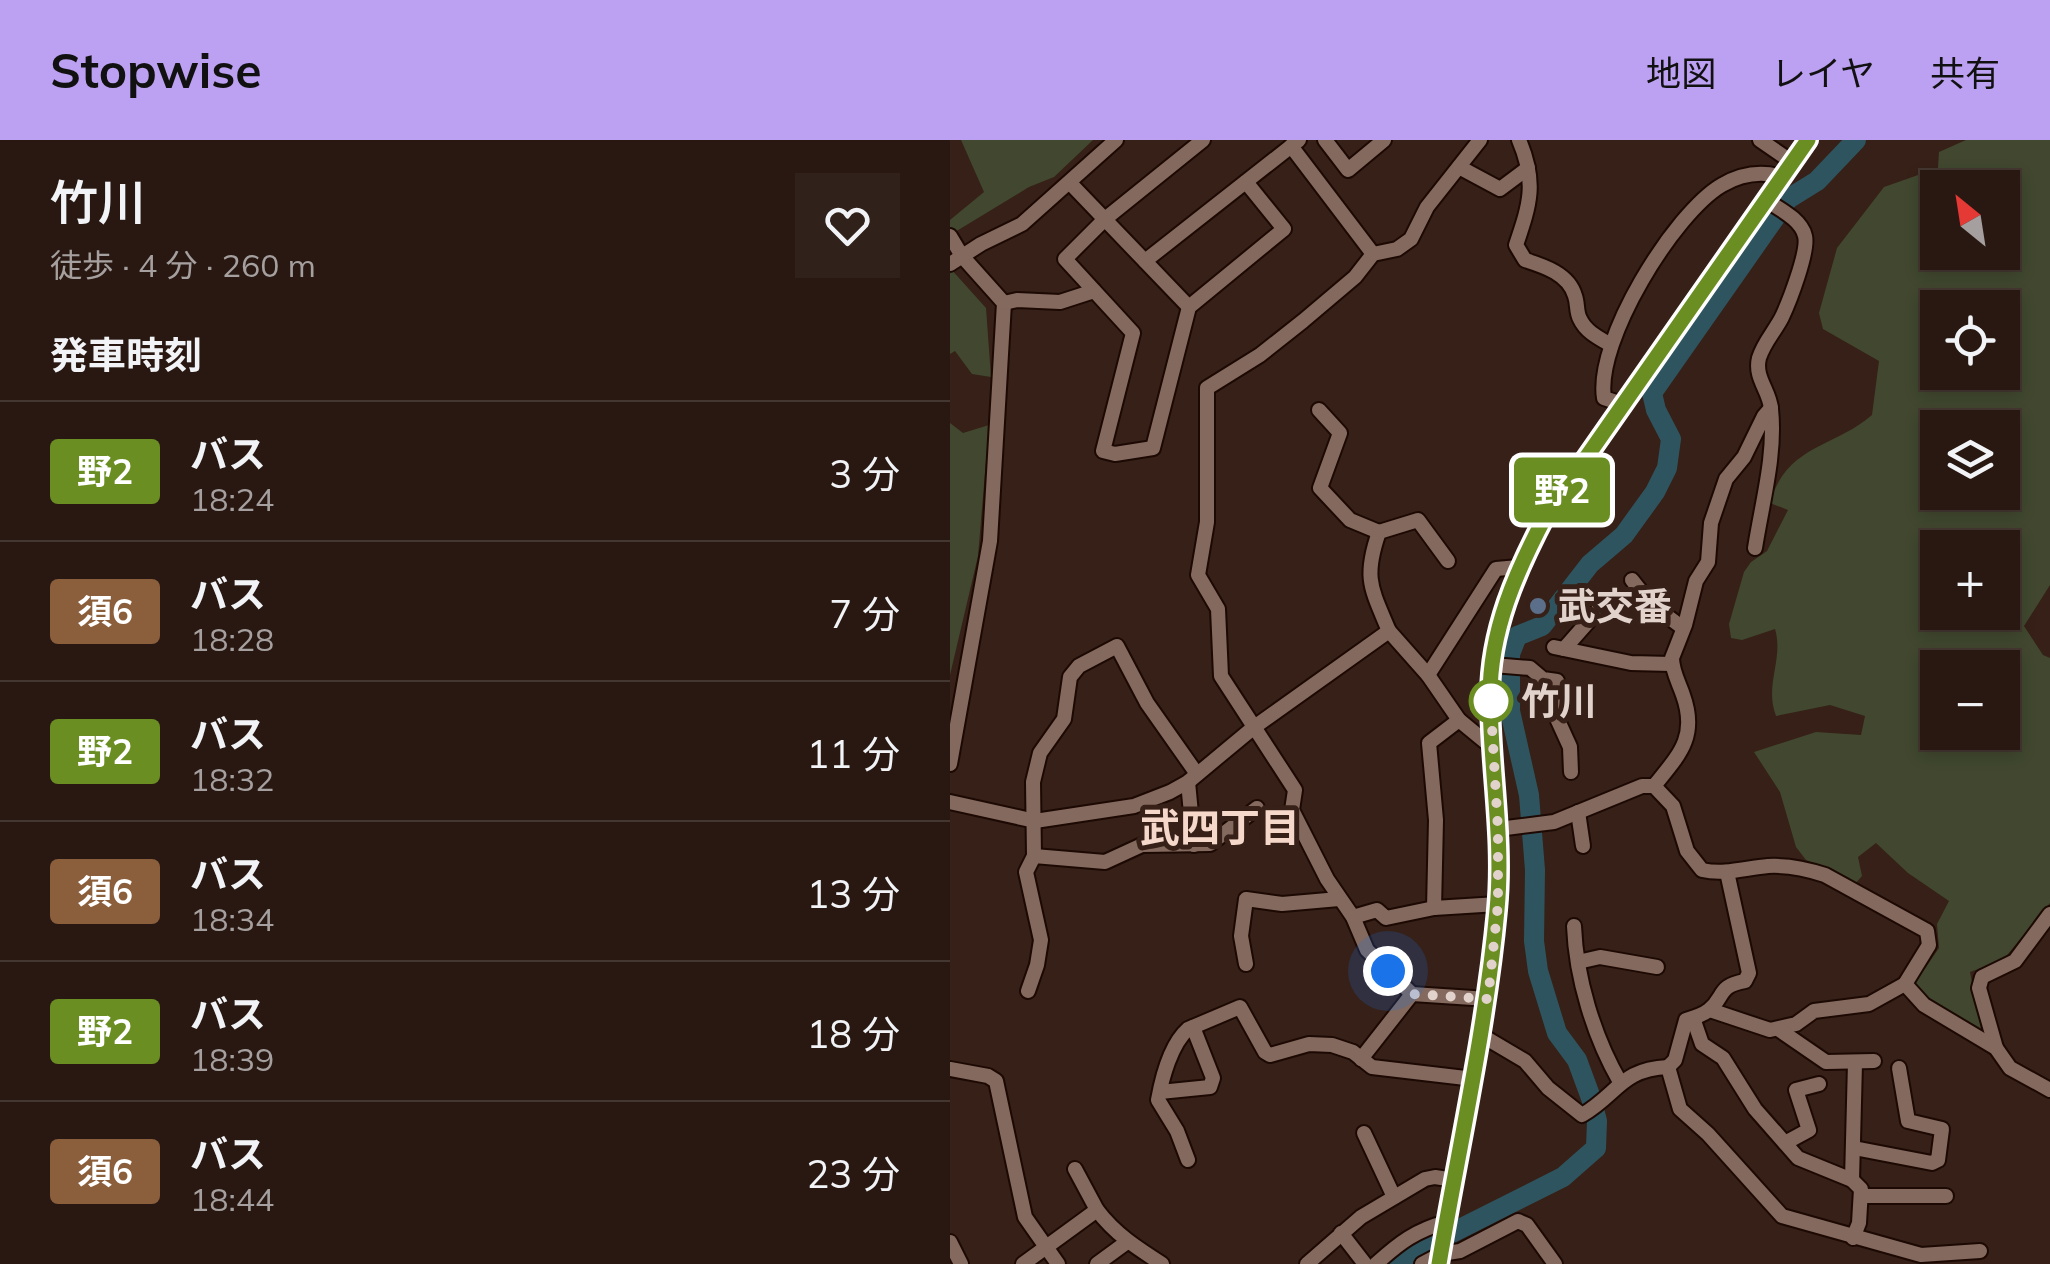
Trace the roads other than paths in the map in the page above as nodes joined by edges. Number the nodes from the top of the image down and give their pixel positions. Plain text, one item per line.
1 (1116, 140) edge
2 (1203, 140) edge
3 (1325, 140) edge
4 (1384, 140) edge
5 (1480, 140) edge
6 (1519, 140) edge
7 (1760, 140) edge
8 (1808, 140) edge
9 (1295, 143) edge
10 (1459, 167) junction
11 (1528, 168) junction
12 (1787, 170) junction
13 (1070, 182) junction
14 (1246, 182) junction
15 (1766, 200) junction
16 (1105, 219) junction
17 (950, 236) edge
18 (1374, 254) junction
19 (956, 260) edge
20 (1145, 261) junction
21 (1094, 291) junction
22 (1004, 304) junction
23 (1188, 307) junction
24 (1610, 345) junction
25 (1622, 404) junction
26 (1772, 408) junction
27 (1320, 410) dead end
28 (1379, 532) junction
29 (1756, 548) dead end
30 (1448, 561) dead end
31 (1519, 567) junction
32 (1632, 580) dead end
33 (1601, 607) dead end
34 (1684, 628) junction
35 (1389, 632) junction
36 (1672, 664) junction
37 (1493, 665) junction
38 (1428, 676) junction
39 (1459, 720) junction
40 (1254, 728) junction
41 (1492, 748) junction
42 (950, 764) edge
43 (1571, 772) dead end
44 (1192, 778) junction
45 (1654, 786) junction
46 (950, 802) edge
47 (1257, 808) dead end
48 (1578, 812) junction
49 (1035, 821) junction
50 (1498, 830) junction
51 (1194, 845) junction
52 (1583, 846) dead end
53 (1034, 856) junction
54 (1727, 872) junction
55 (1339, 898) junction
56 (1498, 904) junction
57 (1434, 908) junction
58 (2050, 914) edge
59 (1353, 917) junction
60 (1574, 926) dead end
61 (1578, 962) junction
62 (1246, 964) dead end
63 (1658, 967) dead end
64 (1905, 984) junction
65 (1028, 991) dead end
66 (1412, 994) junction
67 (1488, 999) junction
68 (1710, 1010) junction
69 (1693, 1018) junction
70 (1192, 1027) junction
71 (1778, 1029) junction
72 (1481, 1035) junction
73 (1996, 1048) junction
74 (1361, 1059) junction
75 (1874, 1061) dead end
76 (1855, 1063) junction
77 (1668, 1067) junction
78 (1899, 1068) dead end
79 (950, 1069) edge
80 (1474, 1079) junction
81 (1620, 1082) junction
82 (1819, 1084) dead end
83 (2050, 1090) edge
84 (1160, 1092) junction
85 (1364, 1133) dead end
86 (1785, 1143) junction
87 (1854, 1148) junction
88 (1188, 1160) dead end
89 (1075, 1169) dead end
90 (1454, 1180) junction
91 (1852, 1180) junction
92 (1861, 1196) junction
93 (1946, 1196) dead end
94 (1394, 1197) junction
95 (1097, 1210) junction
96 (1446, 1225) junction
97 (1341, 1233) junction
98 (1853, 1238) junction
99 (950, 1242) edge
100 (1128, 1242) junction
101 (1046, 1248) junction
102 (1980, 1251) dead end
103 (1440, 1259) edge
104 (1923, 1260) edge
105 (960, 1264) edge
106 (1023, 1264) edge
107 (1058, 1264) edge
108 (1098, 1264) edge
109 (1162, 1264) edge
110 (1307, 1264) edge
111 (1365, 1264) edge
112 (1376, 1264) edge
113 (1422, 1264) edge
114 (1556, 1264) edge

1 - 13 street
2 - 16 street
3 - 4 street
5 - 10 street
6 - 11 street
7 - 12 street
8 - 12 main road
9 - 14 street
9 - 18 street
10 - 11 street
10 - 18 street
11 - 24 street
12 - 15 main road
12 - 24 street
13 - 16 street
13 - 19 street
14 - 20 street
14 - 23 street
15 - 25 main road
15 - 26 street
16 - 20 street
16 - 21 street
17 - 19 street
18 - 40 street
19 - 22 street
20 - 23 street
21 - 22 street
21 - 23 street
22 - 42 street
24 - 25 street
25 - 31 main road
26 - 29 street
26 - 34 street
27 - 28 street
28 - 30 street
28 - 35 street
31 - 37 main road
31 - 38 street
32 - 34 street
33 - 36 street
34 - 36 street
35 - 38 street
35 - 40 street
36 - 45 street
37 - 41 main road
37 - 43 street
38 - 39 street
39 - 41 street
39 - 57 street
40 - 44 street
40 - 55 street
41 - 50 main road
44 - 49 street
44 - 49 street
44 - 51 street
45 - 48 street
45 - 54 street
46 - 49 street
47 - 51 street
48 - 50 street
48 - 52 street
49 - 53 street
50 - 56 main road
51 - 53 street
53 - 65 street
54 - 64 street
54 - 68 street
55 - 59 street
55 - 62 street
56 - 57 street
56 - 67 main road
57 - 59 street
58 - 73 street
59 - 66 street
60 - 61 street
61 - 63 street
61 - 81 street
64 - 71 street
64 - 73 street
66 - 67 street
66 - 74 street
67 - 72 main road
68 - 69 street
68 - 71 street
69 - 77 street
69 - 86 street
70 - 74 street
70 - 84 street
70 - 84 street
71 - 76 street
72 - 80 main road
72 - 81 street
73 - 83 street
74 - 80 street
75 - 76 street
76 - 87 street
77 - 81 street
77 - 98 street
78 - 87 street
79 - 101 street
80 - 90 main road
82 - 86 street
84 - 88 street
85 - 94 street
86 - 91 street
87 - 91 street
89 - 95 street
90 - 94 street
90 - 96 main road
91 - 92 street
92 - 93 street
92 - 98 street
94 - 97 street
95 - 100 street
95 - 101 street
96 - 103 main road
96 - 112 street
97 - 110 street
97 - 111 street
98 - 104 street
99 - 105 street
100 - 108 street
100 - 109 street
101 - 106 street
101 - 107 street
102 - 104 street
103 - 113 street
103 - 114 street

